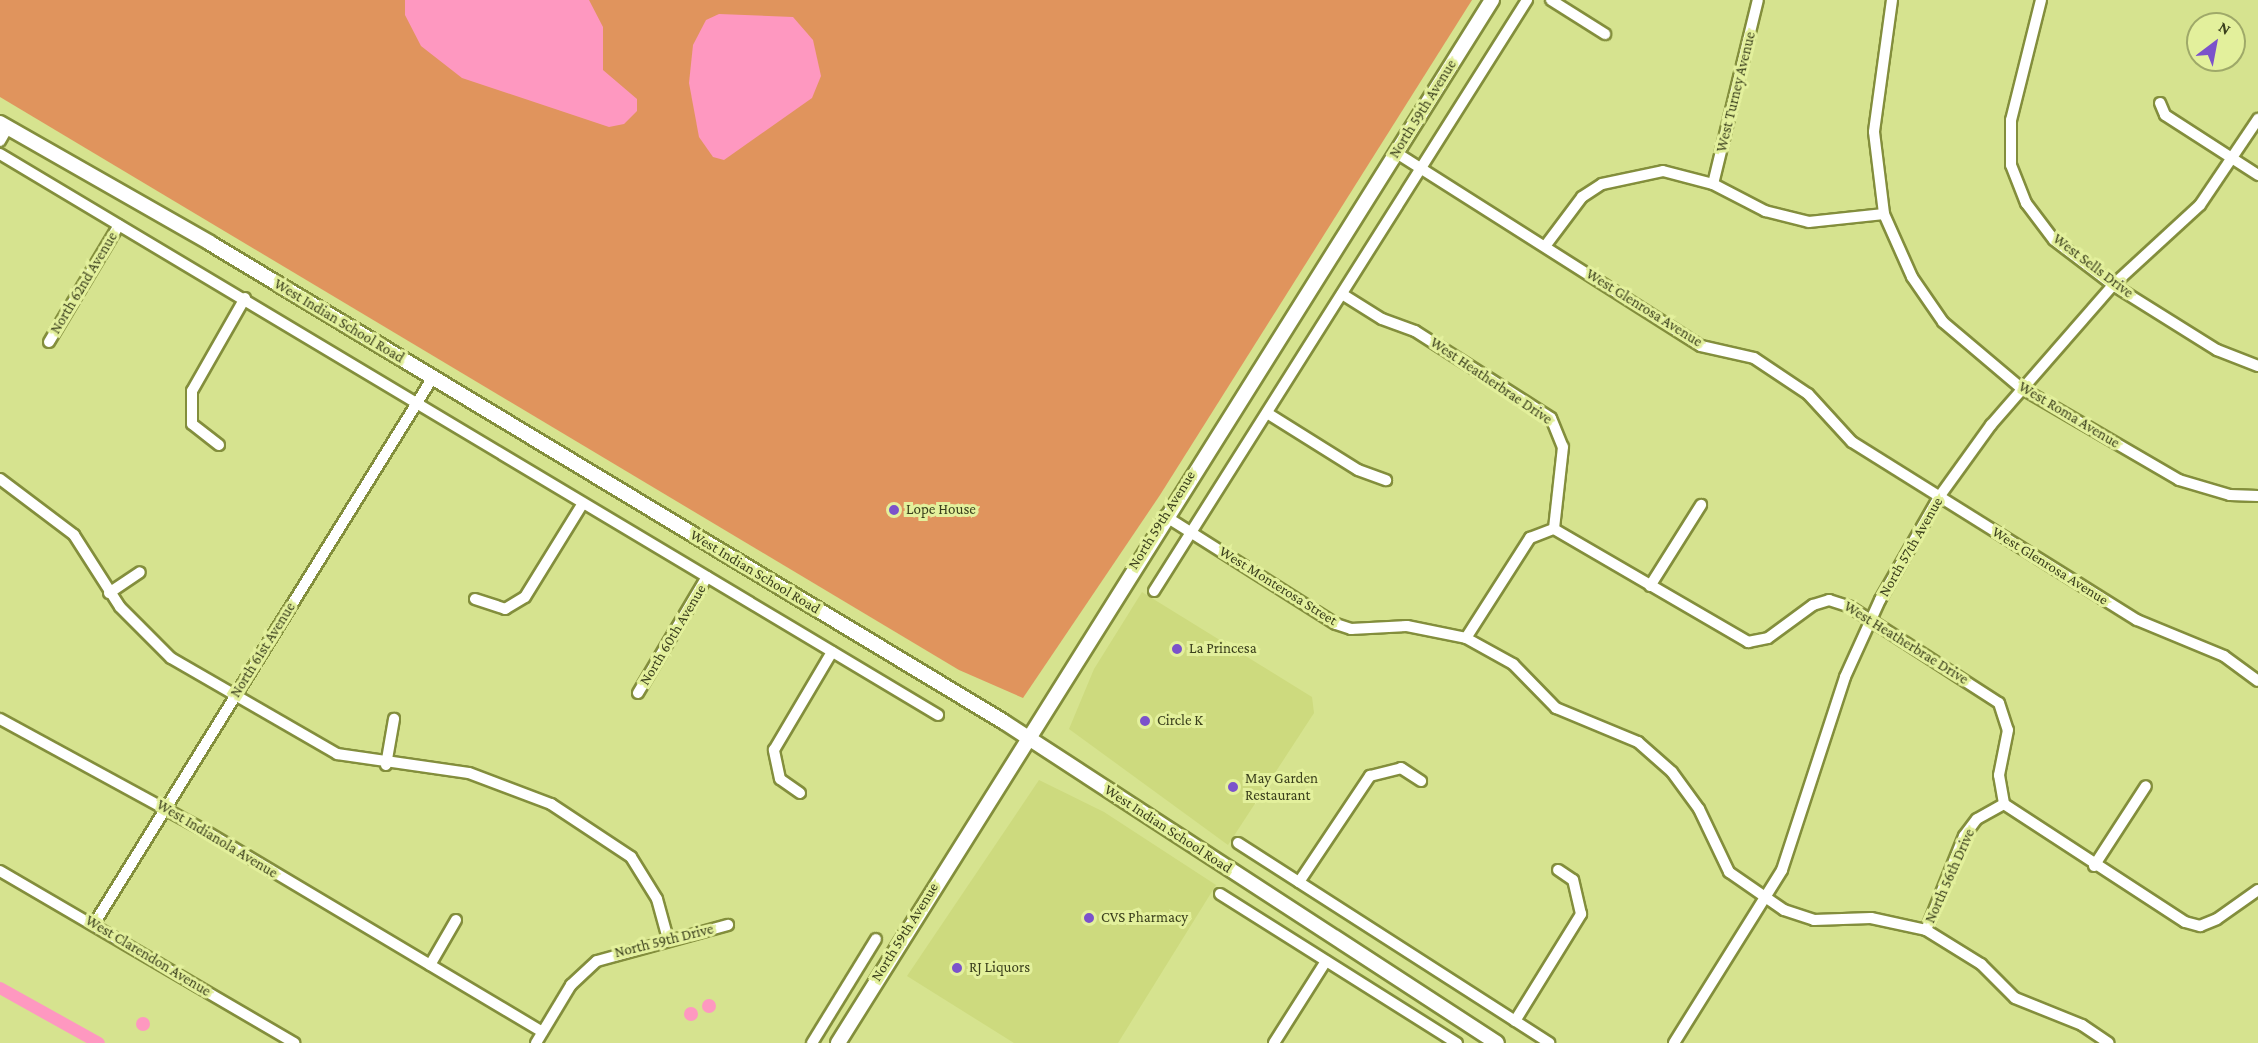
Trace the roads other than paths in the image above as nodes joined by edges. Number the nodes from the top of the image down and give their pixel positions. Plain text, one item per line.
1 (1492, 0) edge
2 (1527, 0) edge
3 (1551, 0) edge
4 (1758, 0) edge
5 (1892, 0) edge
6 (2041, 0) edge
7 (1605, 34) dead end
8 (2160, 103) dead end
9 (2258, 119) edge
10 (4, 125) edge
11 (0, 141) edge
12 (1395, 152) junction
13 (0, 154) edge
14 (2232, 160) junction
15 (1421, 168) junction
16 (2258, 175) edge
17 (1713, 184) junction
18 (1884, 214) junction
19 (119, 225) junction
20 (1546, 245) junction
21 (2113, 285) junction
22 (1342, 294) junction
23 (245, 298) junction
24 (49, 342) dead end
25 (2258, 366) edge
26 (433, 377) junction
27 (2021, 388) junction
28 (417, 403) junction
29 (1267, 413) junction
30 (219, 445) dead end
31 (0, 479) edge
32 (1386, 480) dead end
33 (2258, 496) edge
34 (1939, 497) junction
35 (583, 502) junction
36 (1701, 505) dead end
37 (1165, 516) junction
38 (1554, 529) junction
39 (1191, 532) junction
40 (140, 572) dead end
41 (707, 577) junction
42 (1650, 586) junction
43 (1154, 591) dead end
44 (109, 593) junction
45 (475, 599) dead end
46 (1871, 620) junction
47 (1466, 638) junction
48 (832, 652) junction
49 (2258, 681) edge
50 (639, 693) dead end
51 (234, 697) junction
52 (938, 715) dead end
53 (0, 719) edge
54 (394, 719) dead end
55 (1027, 736) junction
56 (386, 765) junction
57 (1421, 781) dead end
58 (2146, 786) dead end
59 (800, 793) dead end
60 (2004, 804) junction
61 (165, 808) junction
62 (1238, 843) dead end
63 (2094, 866) junction
64 (1557, 870) dead end
65 (0, 871) edge
66 (1299, 882) junction
67 (2258, 890) edge
68 (1220, 894) dead end
69 (1765, 898) junction
70 (456, 920) dead end
71 (94, 924) junction
72 (728, 925) dead end
73 (1926, 930) junction
74 (668, 939) junction
75 (876, 939) dead end
76 (1326, 961) junction
77 (430, 964) junction
78 (1515, 1021) junction
79 (542, 1032) junction
80 (294, 1043) edge
81 (536, 1043) edge
82 (812, 1043) edge
83 (838, 1043) edge
84 (1274, 1043) edge
85 (1457, 1043) edge
86 (1497, 1043) edge
87 (1550, 1043) edge
88 (1674, 1043) edge
89 (2109, 1043) edge

1 - 12 main road, North 59th Avenue
2 - 15 street, North 59th Avenue
3 - 7 street
4 - 17 street, West Turney Avenue
5 - 18 street, West Roma Avenue
6 - 21 street, West Sells Drive
8 - 14 street
9 - 14 street, North 57th Avenue
10 - 11 street
10 - 26 main road, West Indian School Road
12 - 15 street, West Glenrosa Avenue
12 - 37 main road, North 59th Avenue
13 - 19 street, West Indian School Road
14 - 16 street
14 - 21 street, North 57th Avenue
15 - 20 street, West Glenrosa Avenue
15 - 22 street, North 59th Avenue
17 - 18 street
17 - 20 street
18 - 27 street, West Roma Avenue
19 - 23 street, West Indian School Road
19 - 24 street, North 62nd Avenue
20 - 34 street, West Glenrosa Avenue
21 - 25 street, West Sells Drive
21 - 27 street, North 57th Avenue
22 - 29 street, North 59th Avenue
22 - 38 street, West Heatherbrae Drive
23 - 28 street, West Indian School Road
23 - 30 street
26 - 28 street, North 61st Avenue
26 - 55 main road, West Indian School Road
27 - 33 street, West Roma Avenue
27 - 34 street, North 57th Avenue
28 - 35 street, West Indian School Road
28 - 51 street, North 61st Avenue
29 - 32 street
29 - 39 street, North 59th Avenue
31 - 44 street
34 - 46 street, North 57th Avenue
34 - 49 street, West Glenrosa Avenue
35 - 41 street, West Indian School Road
35 - 45 street
36 - 42 street
37 - 39 street, West Monterosa Street
37 - 55 main road, North 59th Avenue
38 - 42 street, West Heatherbrae Drive
38 - 47 street
39 - 43 street, North 59th Avenue
39 - 47 street, West Monterosa Street
40 - 44 street
41 - 48 street, West Indian School Road
41 - 50 street, North 60th Avenue
42 - 46 street, West Heatherbrae Drive
44 - 51 street
46 - 60 street, West Heatherbrae Drive
46 - 69 street, North 57th Avenue
47 - 69 street, West Monterosa Street
48 - 52 street, West Indian School Road
48 - 59 street
51 - 56 street
51 - 61 street, North 61st Avenue
53 - 61 street, West Indianola Avenue
54 - 56 street
55 - 83 main road, North 59th Avenue
55 - 86 main road, West Indian School Road
56 - 74 street
57 - 66 street
58 - 63 street
60 - 63 street
60 - 73 street, North 56th Drive
61 - 71 street, North 61st Avenue
61 - 77 street, West Indianola Avenue
62 - 66 street, West Indian School Road
63 - 67 street
64 - 78 street
65 - 71 street, West Clarendon Avenue
66 - 78 street, West Indian School Road
68 - 76 street, West Indian School Road
69 - 73 street, West Monterosa Street
69 - 88 street, North 57th Avenue
70 - 77 street
71 - 80 street, West Clarendon Avenue
72 - 74 street, North 59th Drive
73 - 89 street, West Monterosa Street
74 - 79 street, North 59th Drive
75 - 82 street, North 59th Avenue
76 - 84 street
76 - 85 street, West Indian School Road
77 - 79 street, West Indianola Avenue
78 - 87 street, West Indian School Road
79 - 81 street, North 59th Drive

